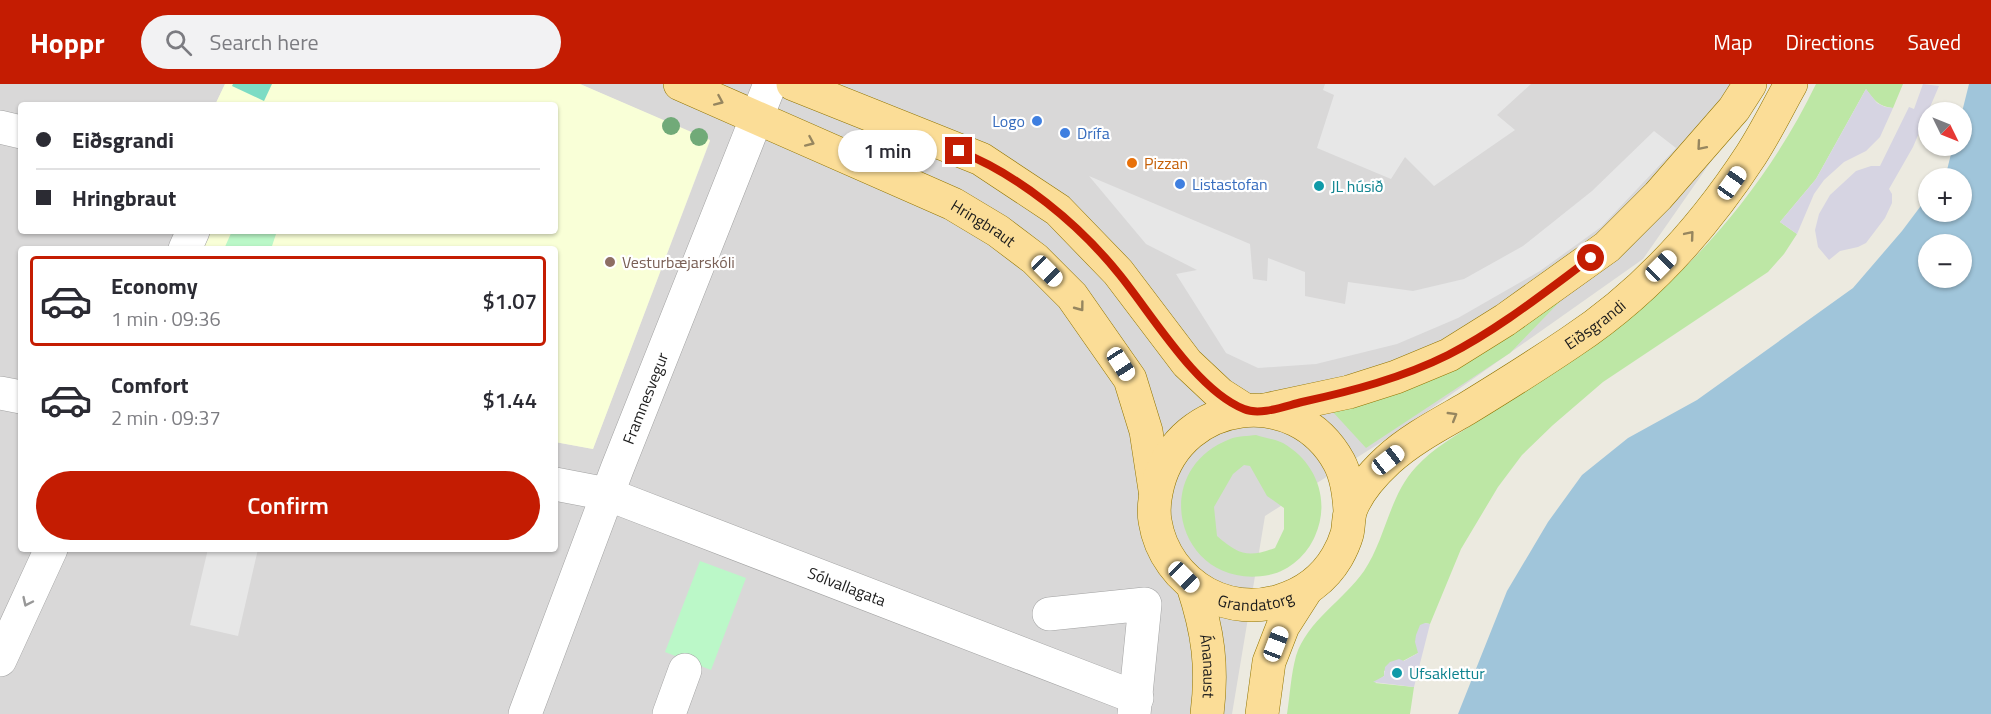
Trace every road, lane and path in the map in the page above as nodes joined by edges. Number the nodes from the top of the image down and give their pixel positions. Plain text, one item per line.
1 (680, 84) edge
2 (770, 84) edge
3 (793, 84) edge
4 (1791, 84) edge
5 (1742, 96) edge
6 (756, 118) junction
7 (0, 128) edge
8 (18, 131) edge
9 (1753, 152) junction
10 (0, 393) edge
11 (18, 396) edge
12 (1255, 410) junction
13 (558, 485) edge
14 (607, 494) junction
15 (1155, 495) junction
16 (1350, 511) junction
17 (50, 552) edge
18 (1193, 586) junction
19 (1306, 590) junction
20 (1049, 614) dead end
21 (0, 660) edge
22 (685, 670) dead end
23 (1135, 706) edge
24 (525, 714) edge
25 (669, 714) edge
26 (1208, 714) edge
27 (1262, 714) edge

1 -> 6 main road, Hringbraut
2 - 6 street, Framnesvegur
3 - 12 main road
4 - 9 main road, Eiðsgrandi
5 - 9 street
5 -> 12 main road
6 - 14 street, Framnesvegur
6 -> 15 main road, Hringbraut
7 - 8 street
16 -> 9 main road, Eiðsgrandi
10 - 11 street
12 - 15 main road, Grandatorg
12 - 16 main road, Grandatorg
13 - 14 street, Sólvallagata
14 - 23 street, Sólvallagata
14 - 24 street, Framnesvegur
15 - 18 main road, Grandatorg
16 - 19 main road, Grandatorg
17 -> 21 street
18 - 19 main road, Grandatorg
18 - 26 main road, Ánanaust
19 - 27 main road
20 - 23 street
22 - 25 street

